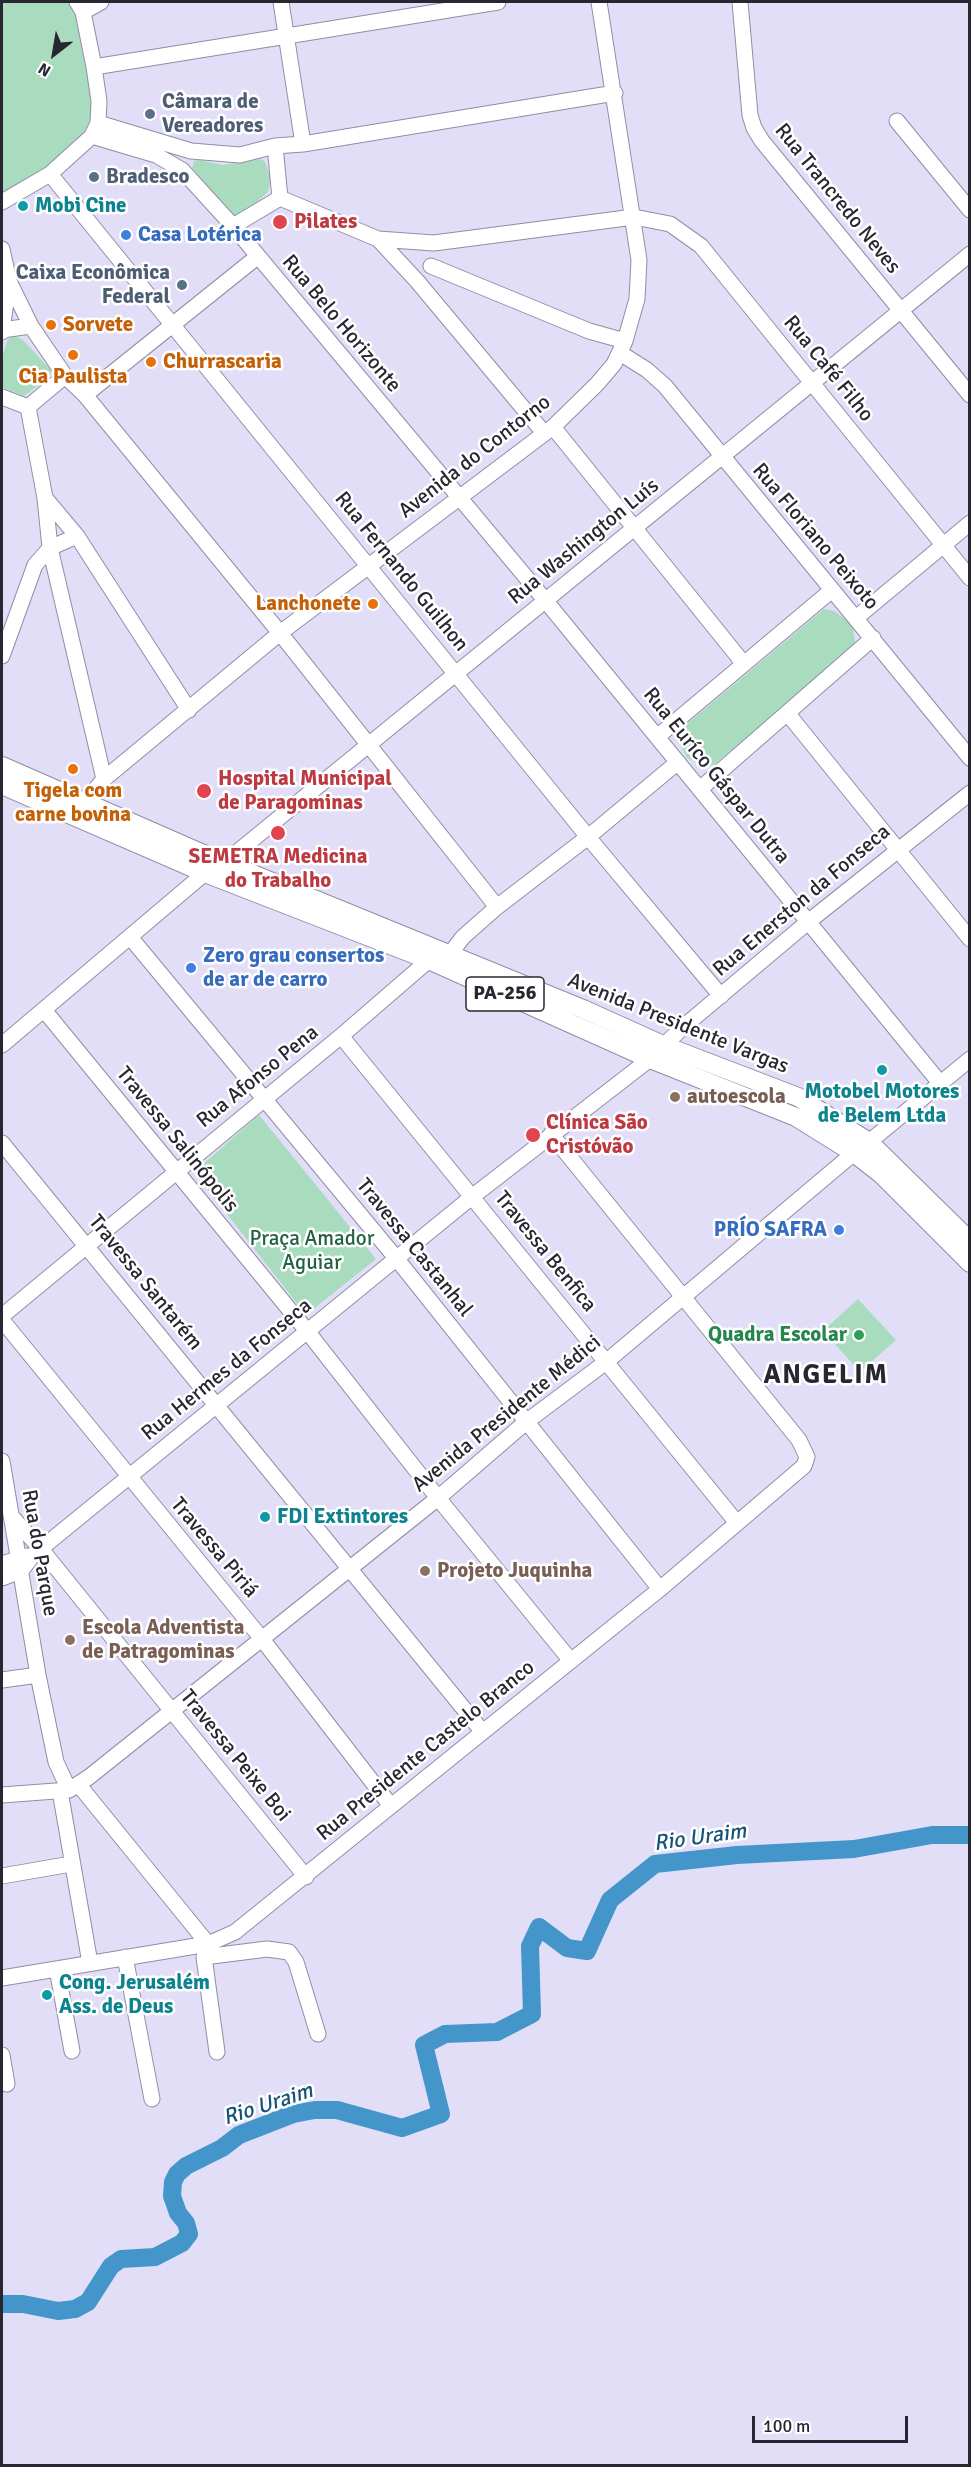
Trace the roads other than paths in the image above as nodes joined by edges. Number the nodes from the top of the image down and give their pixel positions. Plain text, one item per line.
1 (101, 2) edge
2 (281, 2) edge
3 (498, 2) edge
4 (599, 2) edge
5 (740, 2) edge
6 (80, 7) edge
7 (287, 36) junction
8 (94, 67) junction
9 (615, 93) junction
10 (897, 121) dead end
11 (95, 130) junction
12 (303, 144) junction
13 (275, 146) junction
14 (191, 151) junction
15 (182, 170) junction
16 (50, 174) junction
17 (280, 198) junction
18 (2, 202) edge
19 (969, 210) edge
20 (634, 217) junction
21 (233, 226) junction
22 (378, 239) junction
23 (434, 243) junction
24 (2, 249) edge
25 (969, 254) edge
26 (257, 257) junction
27 (431, 266) junction
28 (9, 281) junction
29 (417, 281) junction
30 (900, 312) junction
31 (172, 325) junction
32 (31, 326) junction
33 (2, 331) edge
34 (622, 347) junction
35 (65, 376) junction
36 (812, 382) junction
37 (85, 395) junction
38 (969, 395) edge
39 (2, 397) edge
40 (28, 407) junction
41 (548, 430) junction
42 (721, 457) junction
43 (459, 497) junction
44 (45, 498) junction
45 (969, 523) edge
46 (636, 528) junction
47 (77, 536) junction
48 (943, 545) junction
49 (50, 548) junction
50 (368, 566) junction
51 (969, 578) edge
52 (832, 590) junction
53 (545, 600) junction
54 (856, 618) junction
55 (280, 633) junction
56 (873, 638) junction
57 (2, 656) edge
58 (744, 664) junction
59 (456, 673) junction
60 (189, 710) junction
61 (788, 714) junction
62 (657, 737) junction
63 (368, 746) junction
64 (969, 758) edge
65 (678, 762) junction
66 (2, 766) edge
67 (104, 778) junction
68 (2, 785) edge
69 (700, 789) junction
70 (969, 793) edge
71 (81, 810) junction
72 (588, 837) junction
73 (897, 850) junction
74 (225, 862) junction
75 (206, 873) junction
76 (497, 907) junction
77 (808, 922) junction
78 (130, 937) junction
79 (969, 939) edge
80 (450, 954) junction
81 (429, 960) junction
82 (721, 996) junction
83 (44, 1010) junction
84 (341, 1036) junction
85 (2, 1045) edge
86 (665, 1046) junction
87 (650, 1059) junction
88 (969, 1059) edge
89 (940, 1083) junction
90 (264, 1099) junction
91 (551, 1134) junction
92 (869, 1142) junction
93 (2, 1143) edge
94 (854, 1153) junction
95 (176, 1171) junction
96 (473, 1196) junction
97 (969, 1241) edge
98 (86, 1244) junction
99 (396, 1258) junction
100 (969, 1263) edge
101 (681, 1297) junction
102 (2, 1318) edge
103 (307, 1331) junction
104 (606, 1362) junction
105 (217, 1405) junction
106 (526, 1422) junction
107 (2, 1461) edge
108 (129, 1478) junction
109 (438, 1498) junction
110 (12, 1517) junction
111 (737, 1523) junction
112 (28, 1558) junction
113 (2, 1564) edge
114 (350, 1569) junction
115 (2, 1578) edge
116 (660, 1589) junction
117 (262, 1639) junction
118 (571, 1660) junction
119 (38, 1675) junction
120 (2, 1680) edge
121 (172, 1712) junction
122 (482, 1731) junction
123 (69, 1788) junction
124 (2, 1796) edge
125 (391, 1806) junction
126 (71, 1864) junction
127 (2, 1876) edge
128 (306, 1877) junction
129 (206, 1950) junction
130 (125, 1957) junction
131 (90, 1963) junction
132 (57, 1969) junction
133 (2, 1978) edge
134 (318, 2034) dead end
135 (72, 2051) dead end
136 (218, 2052) dead end
137 (2, 2055) edge
138 (7, 2084) dead end
139 (152, 2099) dead end

1 - 6 street
2 - 7 street
3 - 7 street
4 - 9 street, Avenida do Contorno
5 - 30 street, Rua Trancredo Neves
6 - 8 street
7 - 8 street
7 - 12 street
8 - 11 street
9 - 12 street
9 - 20 street, Avenida do Contorno
10 - 19 street
11 - 14 street
11 - 15 street, Rua Belo Horizonte
11 - 16 street
12 - 13 street
13 - 14 street
13 - 17 street
14 - 15 street
15 - 21 street, Rua Belo Horizonte
16 - 18 street
16 - 31 street, Rua Fernando Guilhon
17 - 21 street
17 - 22 street
20 - 23 street, Rua Café Filho
20 - 34 street, Avenida do Contorno
20 - 36 street, Rua Café Filho
21 - 26 street, Rua Belo Horizonte
22 - 23 street, Rua Café Filho
22 - 29 street
23 - 27 street
24 - 28 street
25 - 30 street, Rua Washington Luís
26 - 31 street
26 - 43 street, Rua Belo Horizonte
27 - 29 street
27 - 34 street, Rua Floriano Peixoto
28 - 32 street
28 - 33 street
29 - 41 street
30 - 36 street, Rua Washington Luís
30 - 38 street, Rua Trancredo Neves
31 - 37 street
31 - 50 street, Rua Fernando Guilhon
32 - 33 street
32 - 35 street
34 - 41 street, Avenida do Contorno
34 - 42 street, Rua Floriano Peixoto
35 - 37 street
35 - 40 street
36 - 42 street, Rua Washington Luís
36 - 48 street, Rua Café Filho
37 - 55 street
39 - 40 street
40 - 44 street
41 - 43 street, Avenida do Contorno
41 - 46 street
42 - 46 street, Rua Washington Luís
42 - 52 street, Rua Floriano Peixoto
43 - 50 street, Avenida do Contorno
43 - 53 street, Rua Euríco Gáspar Dutra
44 - 47 street
44 - 49 street
45 - 48 street
46 - 53 street, Rua Washington Luís
46 - 58 street
47 - 49 street
47 - 60 street
48 - 51 street, Rua Café Filho
48 - 54 street
49 - 57 street
49 - 67 street
50 - 55 street, Avenida do Contorno
50 - 59 street, Rua Fernando Guilhon
52 - 54 street, Rua Floriano Peixoto
52 - 58 street
53 - 59 street, Rua Washington Luís
53 - 62 street, Rua Euríco Gáspar Dutra
54 - 56 street, Rua Floriano Peixoto
55 - 60 street, Avenida do Contorno
55 - 63 street
56 - 61 street
56 - 64 street, Rua Floriano Peixoto
58 - 62 street
59 - 63 street, Rua Washington Luís
59 - 72 street, Rua Fernando Guilhon
60 - 67 street, Avenida do Contorno
61 - 69 street
61 - 73 street
62 - 65 street, Rua Euríco Gáspar Dutra
63 - 74 street, Rua Washington Luís
63 - 76 street
65 - 69 street, Rua Euríco Gáspar Dutra
65 - 72 street
66 - 71 main road, Avenida Presidente Vargas / PA-256
67 - 71 street, Avenida do Contorno
68 - 71 main road, Avenida Presidente Vargas / PA-256
69 - 77 street, Rua Euríco Gáspar Dutra
70 - 73 street, Rua Enerston da Fonseca
71 - 74 main road, Avenida Presidente Vargas / PA-256
71 - 75 main road, Avenida Presidente Vargas / PA-256
72 - 76 street
72 - 82 street, Rua Fernando Guilhon
73 - 77 street, Rua Enerston da Fonseca
73 - 79 street
74 - 75 street, Rua Washington Luís
74 - 80 main road, Avenida Presidente Vargas / PA-256
75 - 78 street, Rua Washington Luís
75 - 81 main road, Avenida Presidente Vargas / PA-256
76 - 80 street
77 - 82 street, Rua Enerston da Fonseca
77 - 89 street, Rua Euríco Gáspar Dutra
78 - 83 street, Rua Washington Luís
78 - 90 street, Travessa Castanhal
80 - 86 main road, Avenida Presidente Vargas / PA-256
81 - 84 street, Rua Afonso Pena
81 - 87 main road, Avenida Presidente Vargas / PA-256
82 - 86 street, Rua Enerston da Fonseca
83 - 85 street, Rua Washington Luís
83 - 95 street, Travessa Salinópolis
84 - 90 street, Rua Afonso Pena
84 - 96 street, Travessa Benfica
86 - 87 street, Rua Enerston da Fonseca
86 - 92 main road, Avenida Presidente Vargas / PA-256
87 - 91 street, Rua Hermes da Fonseca
87 - 94 main road, Avenida Presidente Vargas / PA-256
88 - 89 street
89 - 92 street
90 - 95 street, Rua Afonso Pena
90 - 99 street, Travessa Castanhal
91 - 96 street, Rua Hermes da Fonseca
91 - 101 street
92 - 97 main road, Avenida Presidente Vargas / PA-256
93 - 98 street, Travessa Santarém
94 - 100 main road, Avenida Presidente Vargas / PA-256
94 - 101 street, Avenida Presidente Médici
95 - 98 street, Rua Afonso Pena
95 - 103 street, Travessa Salinópolis
96 - 99 street, Rua Hermes da Fonseca
96 - 104 street, Travessa Benfica
98 - 102 street, Rua Afonso Pena
98 - 105 street, Travessa Santarém
99 - 103 street, Rua Hermes da Fonseca
99 - 106 street, Travessa Castanhal
101 - 104 street, Avenida Presidente Médici
101 - 111 street, Rua Presidente Castelo Branco
102 - 108 street, Travessa Piriá
103 - 105 street, Rua Hermes da Fonseca
103 - 109 street, Travessa Salinópolis
104 - 106 street, Avenida Presidente Médici
104 - 111 street, Travessa Benfica
105 - 108 street, Rua Hermes da Fonseca
105 - 114 street, Travessa Santarém
106 - 109 street, Avenida Presidente Médici
106 - 116 street, Travessa Castanhal
107 - 110 street, Rua do Parque
108 - 112 street, Rua Hermes da Fonseca
108 - 117 street, Travessa Piriá
109 - 114 street, Avenida Presidente Médici
109 - 118 street, Travessa Salinópolis
110 - 112 street, Rua do Parque
110 - 112 street, Travessa Peixe Boi
111 - 116 street, Rua Presidente Castelo Branco
112 - 113 street
112 - 115 street, Rua Hermes da Fonseca
112 - 119 street, Rua do Parque
112 - 121 street, Travessa Peixe Boi
114 - 117 street, Avenida Presidente Médici
114 - 122 street, Travessa Santarém
116 - 118 street, Rua Presidente Castelo Branco
117 - 121 street, Avenida Presidente Médici
117 - 125 street, Travessa Piriá
118 - 122 street, Rua Presidente Castelo Branco
119 - 120 street
119 - 123 street, Rua do Parque
121 - 123 street, Avenida Presidente Médici
121 - 128 street, Travessa Peixe Boi
122 - 125 street, Rua Presidente Castelo Branco
123 - 124 street
123 - 126 street
123 - 129 street
125 - 128 street, Rua Presidente Castelo Branco
126 - 127 street
126 - 131 street
128 - 129 street, Rua Presidente Castelo Branco
129 - 130 street, Rua Presidente Castelo Branco
129 - 134 street
129 - 136 street
130 - 131 street, Rua Presidente Castelo Branco
130 - 139 street
131 - 132 street, Rua Presidente Castelo Branco
132 - 133 street, Rua Presidente Castelo Branco
132 - 135 street
137 - 138 street

